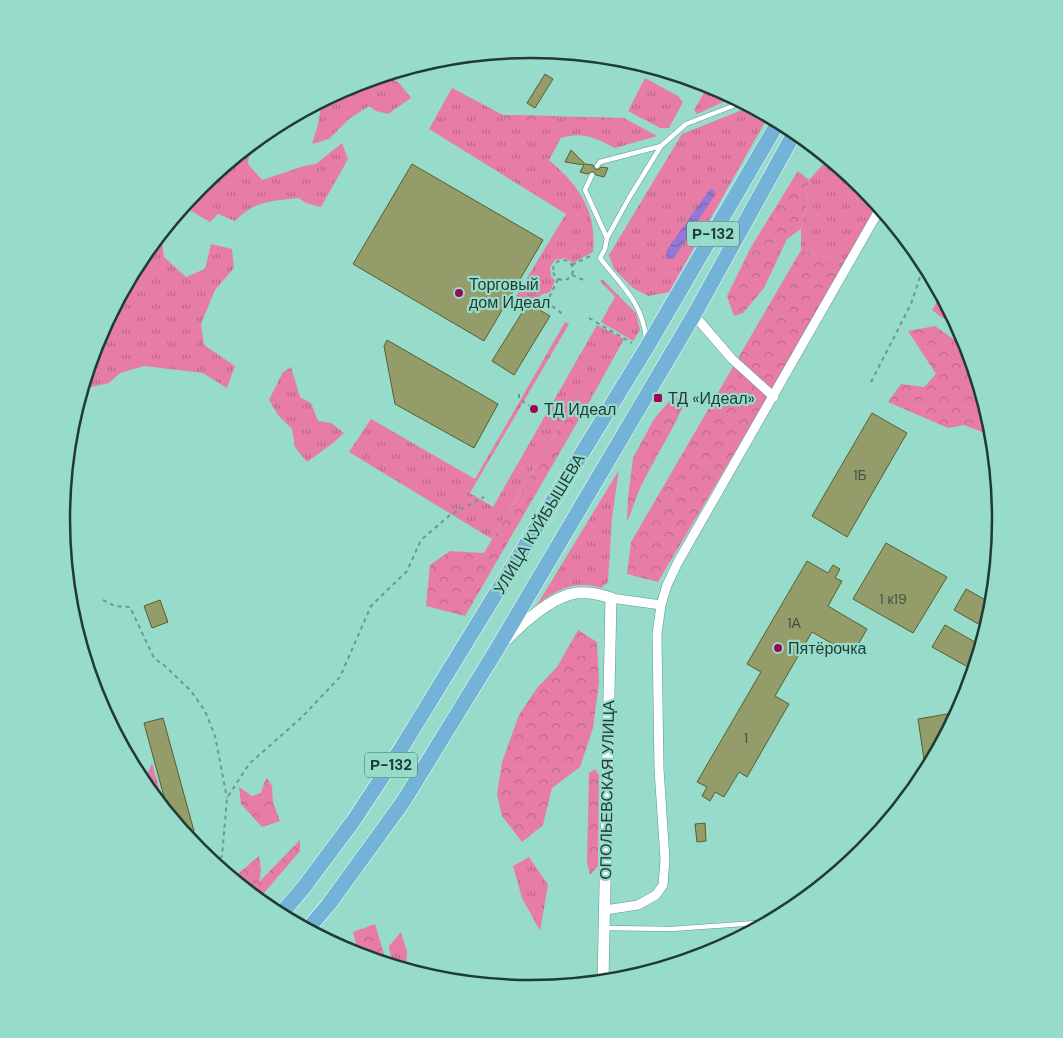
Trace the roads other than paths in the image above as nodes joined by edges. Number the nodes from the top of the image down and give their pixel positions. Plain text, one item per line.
1 (736, 105) edge
2 (775, 127) edge
3 (792, 138) edge
4 (661, 146) junction
5 (597, 166) dead end
6 (592, 175) dead end
7 (877, 214) edge
8 (606, 238) junction
9 (694, 315) junction
10 (640, 345) junction
11 (774, 396) junction
12 (611, 598) junction
13 (661, 605) junction
14 (497, 649) junction
15 (285, 909) edge
16 (605, 910) junction
17 (754, 923) edge
18 (312, 925) edge
19 (604, 928) junction
20 (605, 975) edge

1 - 4 lane
2 - 10 highway, УЛИЦА КУЙБЫШЕВА / Р-132
3 - 9 highway, УЛИЦА КУЙБЫШЕВА / Р-132
4 - 5 lane
4 - 8 lane
6 - 8 lane
7 - 11 street
8 - 10 lane
9 - 11 street
9 - 14 highway, УЛИЦА КУЙБЫШЕВА / Р-132
10 - 15 highway, УЛИЦА КУЙБЫШЕВА / Р-132
11 - 13 street
12 - 13 street
12 - 14 street
12 - 16 street, ОПОЛЬЕВСКАЯ УЛИЦА
13 - 16 street
14 - 18 highway, УЛИЦА КУЙБЫШЕВА / Р-132
16 - 19 street, ОПОЛЬЕВСКАЯ УЛИЦА
17 - 19 lane
19 - 20 street, ОПОЛЬЕВСКАЯ УЛИЦА

